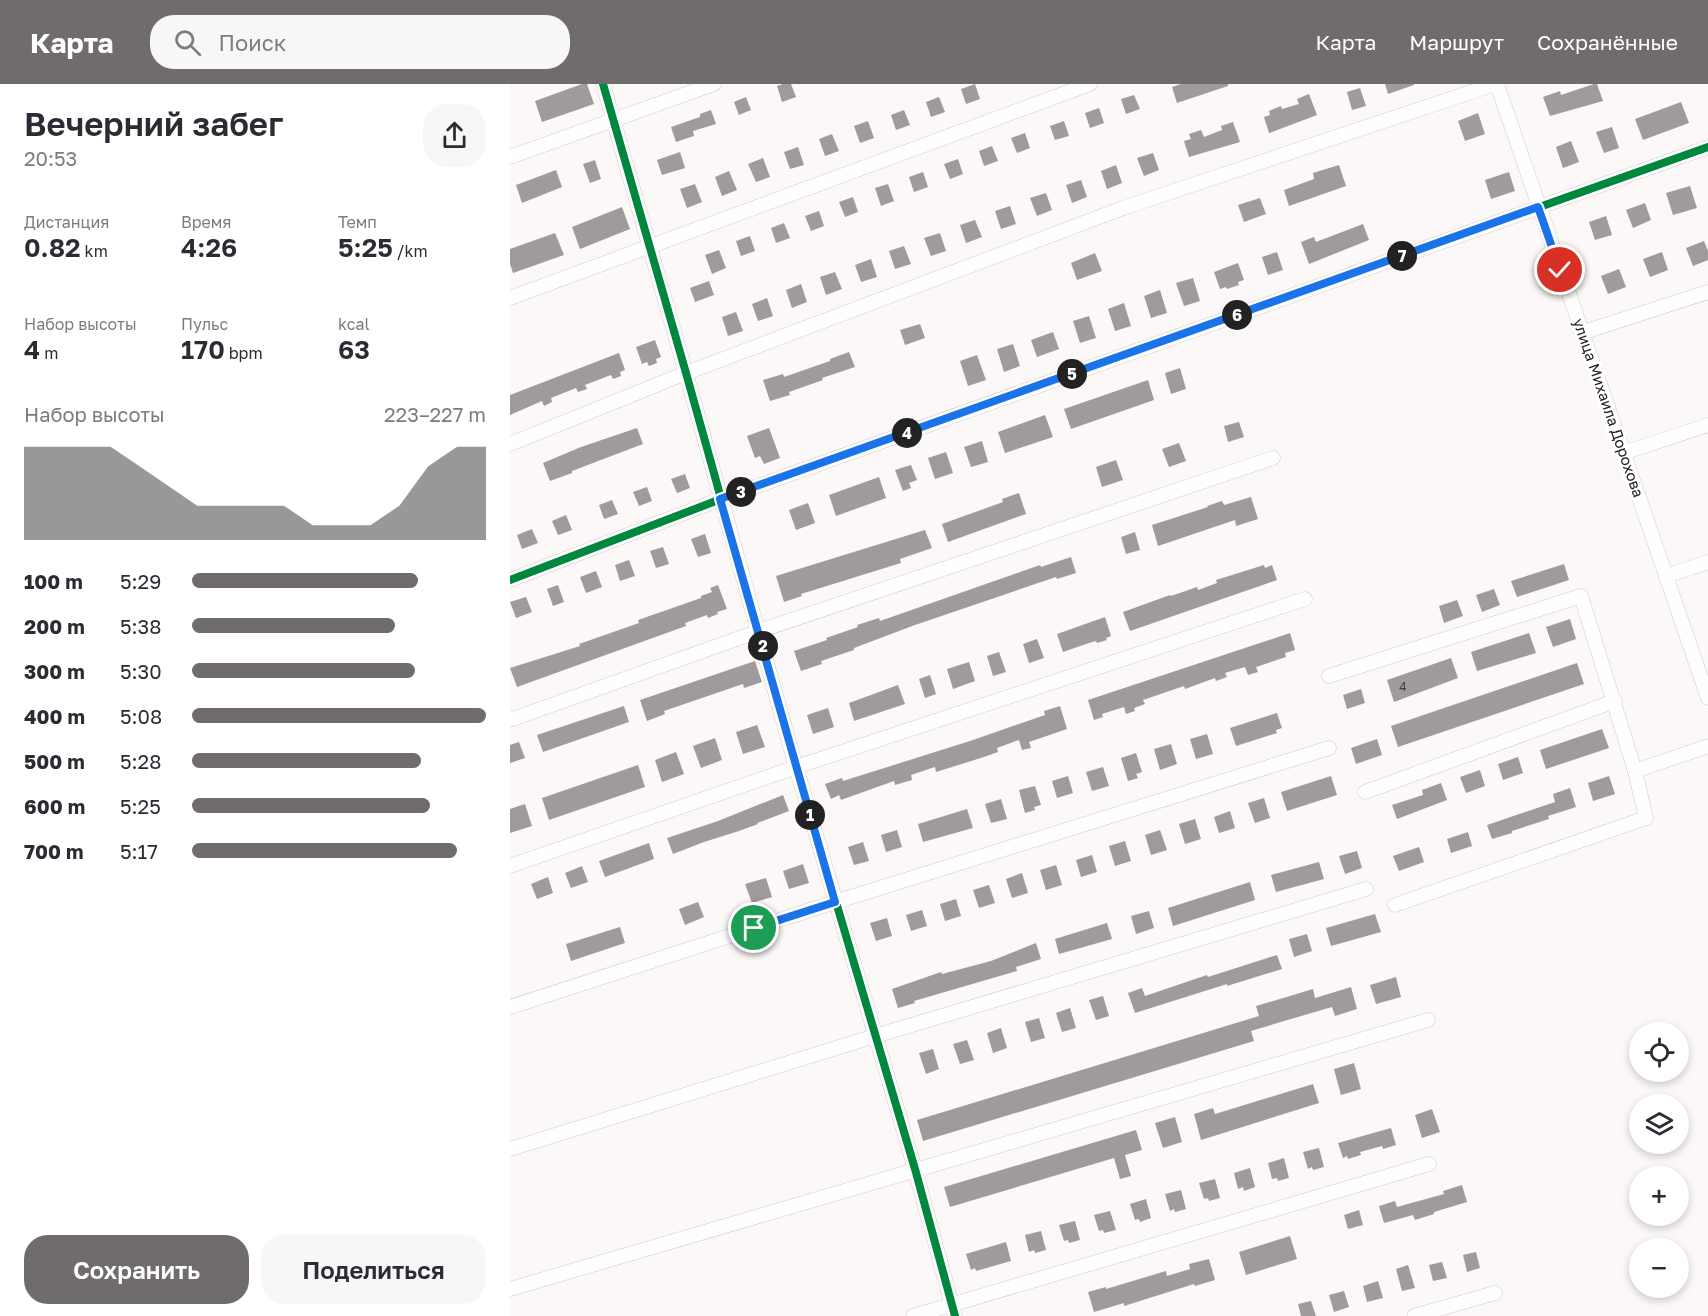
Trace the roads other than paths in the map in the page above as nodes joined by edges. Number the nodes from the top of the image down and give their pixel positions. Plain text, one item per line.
1 (603, 84) edge
2 (714, 84) edge
3 (1090, 84) edge
4 (1496, 84) edge
5 (613, 120) junction
6 (1708, 147) edge
7 (510, 157) edge
8 (1538, 207) junction
9 (649, 246) junction
10 (1708, 292) edge
11 (510, 298) edge
12 (1581, 333) junction
13 (686, 373) junction
14 (1708, 425) edge
15 (510, 444) edge
16 (1623, 453) junction
17 (1273, 458) dead end
18 (720, 499) junction
19 (1708, 562) edge
20 (1666, 576) junction
21 (510, 580) edge
22 (1305, 598) dead end
23 (759, 631) junction
24 (1329, 676) dead end
25 (1708, 698) edge
26 (1615, 701) junction
27 (510, 720) edge
28 (1708, 746) edge
29 (1329, 748) dead end
30 (796, 767) junction
31 (1635, 771) junction
32 (1365, 792) dead end
33 (510, 866) edge
34 (1366, 889) dead end
35 (835, 902) junction
36 (1395, 905) dead end
37 (510, 1007) edge
38 (1428, 1020) dead end
39 (875, 1036) junction
40 (510, 1149) edge
41 (1428, 1164) dead end
42 (915, 1169) junction
43 (510, 1289) edge
44 (1495, 1293) dead end
45 (953, 1311) edge
46 (913, 1316) edge
47 (1414, 1316) edge

1 - 5 street
2 - 5 street
3 - 9 street
4 - 8 street, улица Михаила Дорохова
4 - 13 street
5 - 7 street
5 - 9 street
6 - 8 street
8 - 12 street, улица Михаила Дорохова
8 - 18 street
9 - 11 street
9 - 13 street
10 - 12 street
12 - 16 street, улица Михаила Дорохова
13 - 15 street
13 - 18 street
14 - 16 street
16 - 20 street, улица Михаила Дорохова
17 - 23 street
18 - 21 street
18 - 23 street
19 - 20 street
20 - 25 street, улица Михаила Дорохова
22 - 30 street
23 - 27 street
23 - 30 street
24 - 26 street
26 - 31 street
26 - 32 street
28 - 31 street
29 - 35 street
30 - 33 street
30 - 35 street
31 - 36 street
34 - 39 street
35 - 37 street
35 - 39 street
38 - 42 street
39 - 40 street
39 - 42 street
41 - 45 street
42 - 43 street
42 - 45 street
44 - 47 street
45 - 46 street

